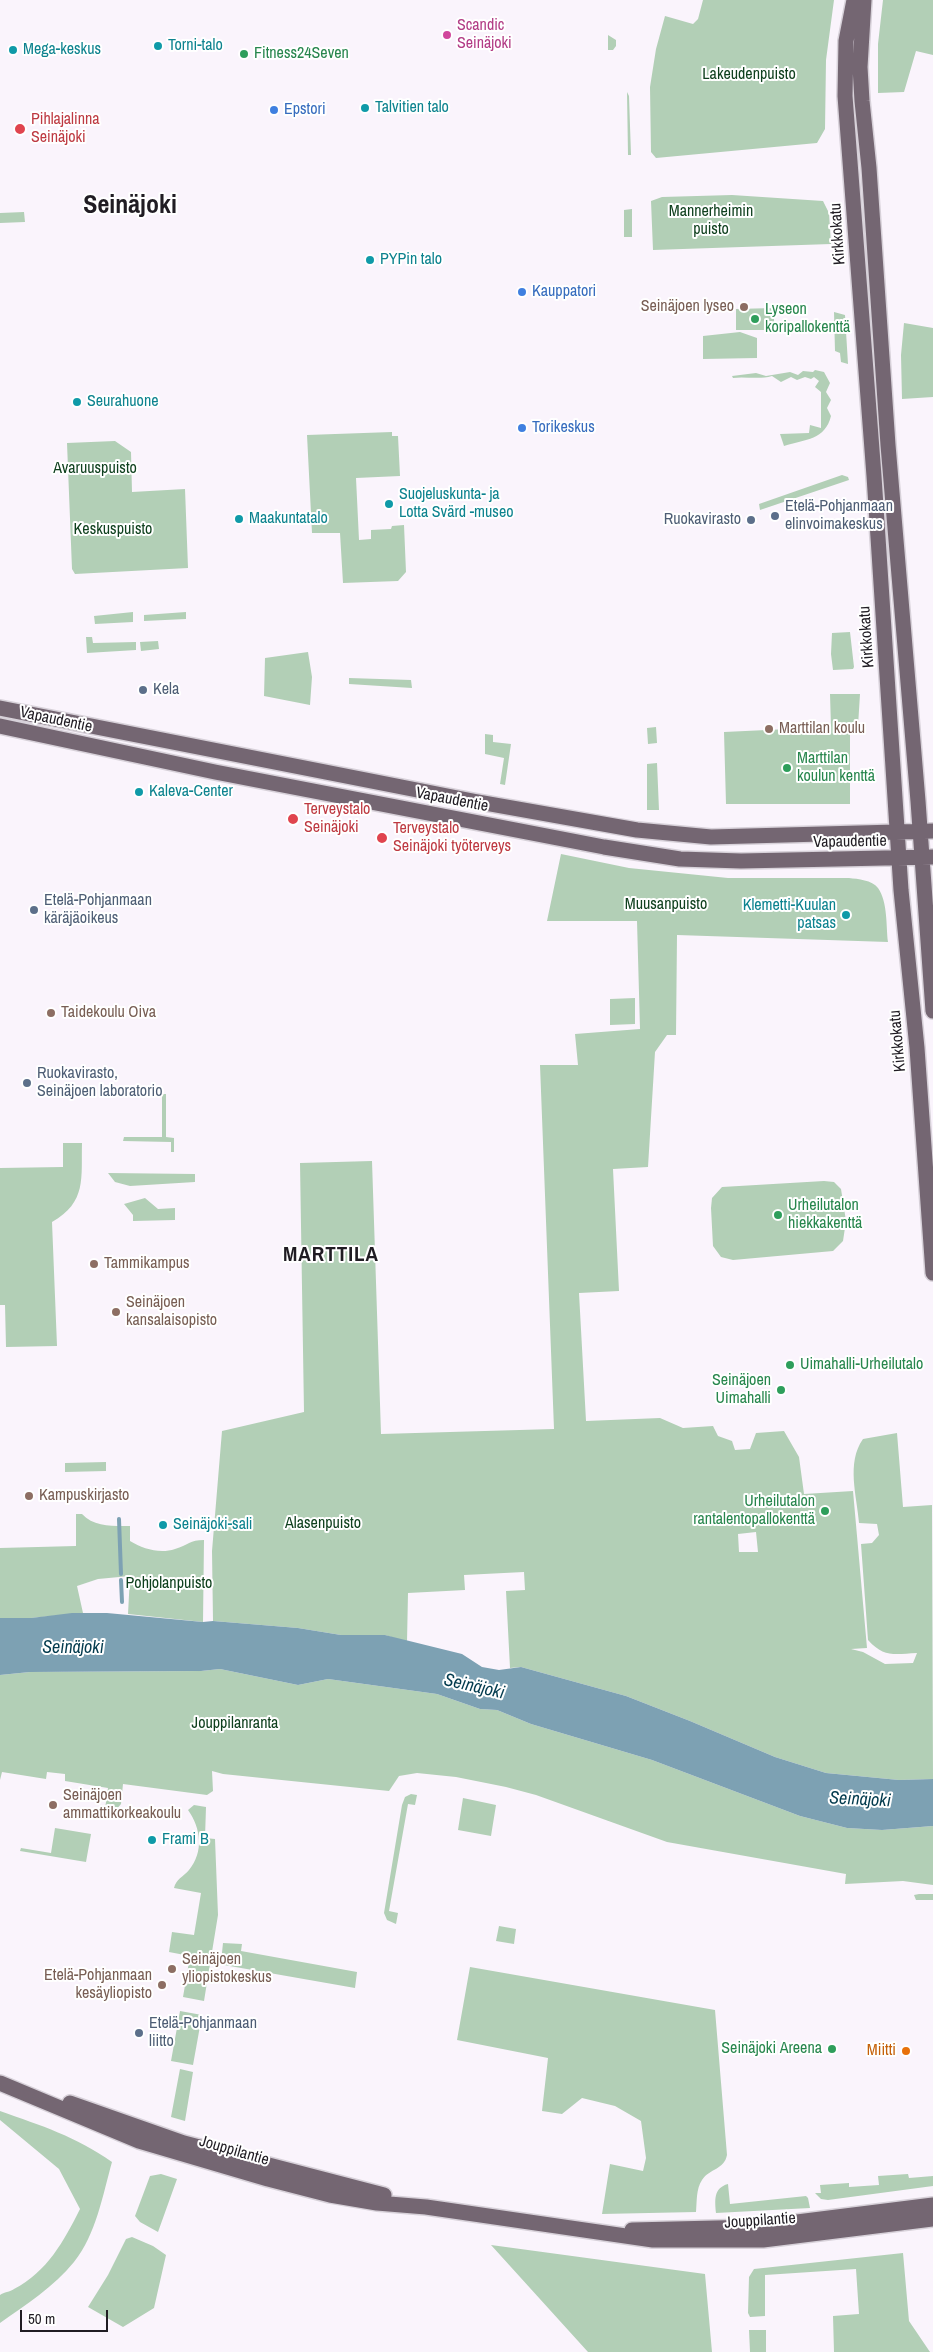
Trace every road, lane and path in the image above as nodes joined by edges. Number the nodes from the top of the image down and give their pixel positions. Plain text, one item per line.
1 (854, 0) edge
2 (864, 0) edge
3 (0, 708) edge
4 (0, 726) edge
5 (897, 831) junction
6 (927, 831) edge
7 (899, 858) junction
8 (927, 858) edge
9 (933, 1011) edge
10 (933, 1273) edge
11 (0, 2083) edge
12 (933, 2205) edge
13 (933, 2219) edge
14 (590, 2230) junction

1 - 5 main road, Kirkkokatu
2 - 6 main road
3 - 5 main road, Vapaudentie
4 - 7 main road, Vapaudentie
5 - 6 main road, Vapaudentie
5 - 7 main road, Kirkkokatu
6 - 8 main road
7 - 8 main road, Vapaudentie
7 - 10 main road, Kirkkokatu
8 - 9 main road
11 - 14 main road, Jouppilantie
12 - 14 main road, Jouppilantie
13 - 14 main road, Jouppilantie

